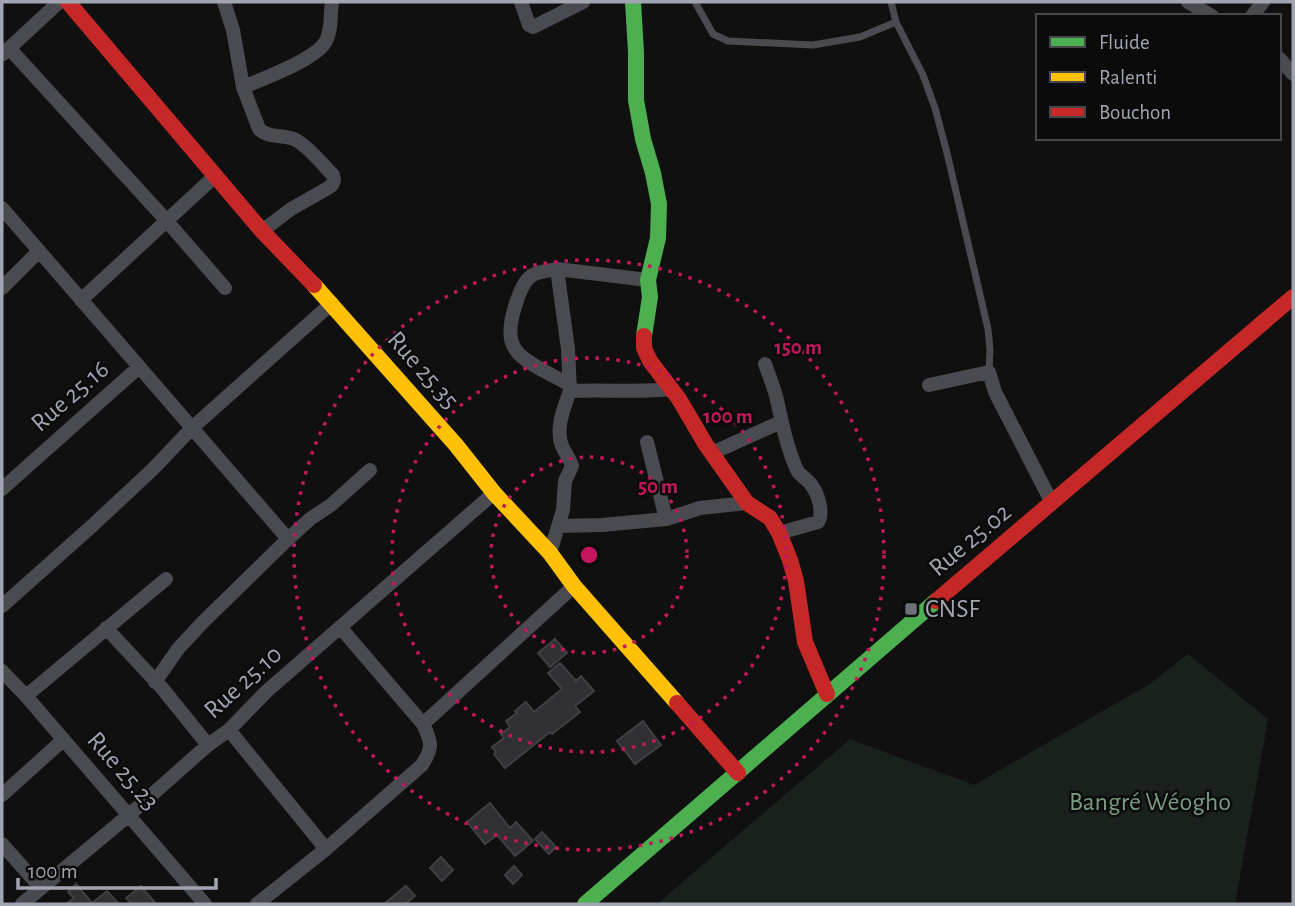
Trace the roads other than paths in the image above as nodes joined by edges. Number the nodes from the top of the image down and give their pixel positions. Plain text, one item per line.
1 (59, 2) edge
2 (68, 2) edge
3 (223, 2) edge
4 (332, 2) edge
5 (521, 2) edge
6 (583, 2) edge
7 (634, 2) edge
8 (695, 2) edge
9 (891, 2) edge
10 (1188, 2) edge
11 (1209, 14) edge
12 (896, 22) junction
13 (5, 51) edge
14 (1281, 60) edge
15 (1293, 74) edge
16 (243, 87) junction
17 (215, 176) junction
18 (2, 208) edge
19 (166, 220) junction
20 (262, 231) junction
21 (39, 251) junction
22 (557, 269) junction
23 (648, 280) junction
24 (2, 288) edge
25 (225, 288) dead end
26 (1293, 297) edge
27 (81, 300) junction
28 (332, 303) junction
29 (765, 364) dead end
30 (139, 368) junction
31 (989, 372) junction
32 (929, 385) dead end
33 (570, 388) junction
34 (672, 389) junction
35 (781, 422) junction
36 (192, 428) junction
37 (647, 442) dead end
38 (712, 453) junction
39 (370, 470) dead end
40 (2, 489) edge
41 (494, 493) junction
42 (747, 503) junction
43 (1052, 503) junction
44 (666, 519) junction
45 (558, 526) junction
46 (779, 533) junction
47 (288, 539) junction
48 (550, 553) junction
49 (166, 579) dead end
50 (574, 586) junction
51 (2, 606) edge
52 (340, 627) junction
53 (106, 628) junction
54 (2, 671) edge
55 (155, 682) junction
56 (827, 694) junction
57 (26, 696) junction
58 (423, 724) junction
59 (229, 730) junction
60 (63, 740) junction
61 (208, 745) junction
62 (738, 773) junction
63 (2, 795) edge
64 (129, 816) junction
65 (2, 844) edge
66 (326, 849) junction
67 (41, 888) junction
68 (199, 902) edge
69 (22, 904) edge
70 (257, 904) edge
71 (585, 904) edge

1 - 13 street
2 - 17 street, Rue 25.35
3 - 16 street
4 - 16 street
5 - 6 street
7 - 23 street
8 - 12 lane
9 - 12 lane
10 - 11 street
12 - 31 lane
13 - 19 street
14 - 15 street
16 - 20 street
17 - 19 street
17 - 20 street, Rue 25.35
18 - 21 street
19 - 25 street
19 - 27 street
20 - 28 street, Rue 25.35
21 - 24 street
21 - 27 street
22 - 23 street
22 - 33 street
22 - 33 street
23 - 34 street
26 - 43 street, Rue 25.02
27 - 30 street
28 - 36 street
28 - 41 street, Rue 25.35
29 - 35 street
30 - 36 street
30 - 40 street, Rue 25.16
31 - 32 street
31 - 43 street
33 - 34 street
33 - 45 street
34 - 38 street
35 - 38 street
35 - 46 street
36 - 47 street
36 - 51 street
37 - 44 street
38 - 42 street
39 - 47 street
41 - 48 street, Rue 25.35
41 - 52 street, Rue 25.10
42 - 44 street
42 - 46 street
43 - 56 street, Rue 25.02
44 - 45 street
45 - 48 street
46 - 56 street
47 - 55 street
48 - 50 street, Rue 25.35
49 - 53 street
50 - 58 street
50 - 62 street, Rue 25.35
52 - 58 street
52 - 59 street, Rue 25.10
53 - 55 street
53 - 57 street
54 - 57 street, Rue 25.23
55 - 61 street
56 - 62 street, Rue 25.02
57 - 60 street, Rue 25.23
58 - 66 street
59 - 61 street, Rue 25.10
59 - 66 street
60 - 63 street
60 - 64 street, Rue 25.23
61 - 64 street, Rue 25.10
62 - 71 street, Rue 25.02
64 - 67 street, Rue 25.10
64 - 68 street, Rue 25.23
65 - 67 street
66 - 70 street
67 - 69 street, Rue 25.10

